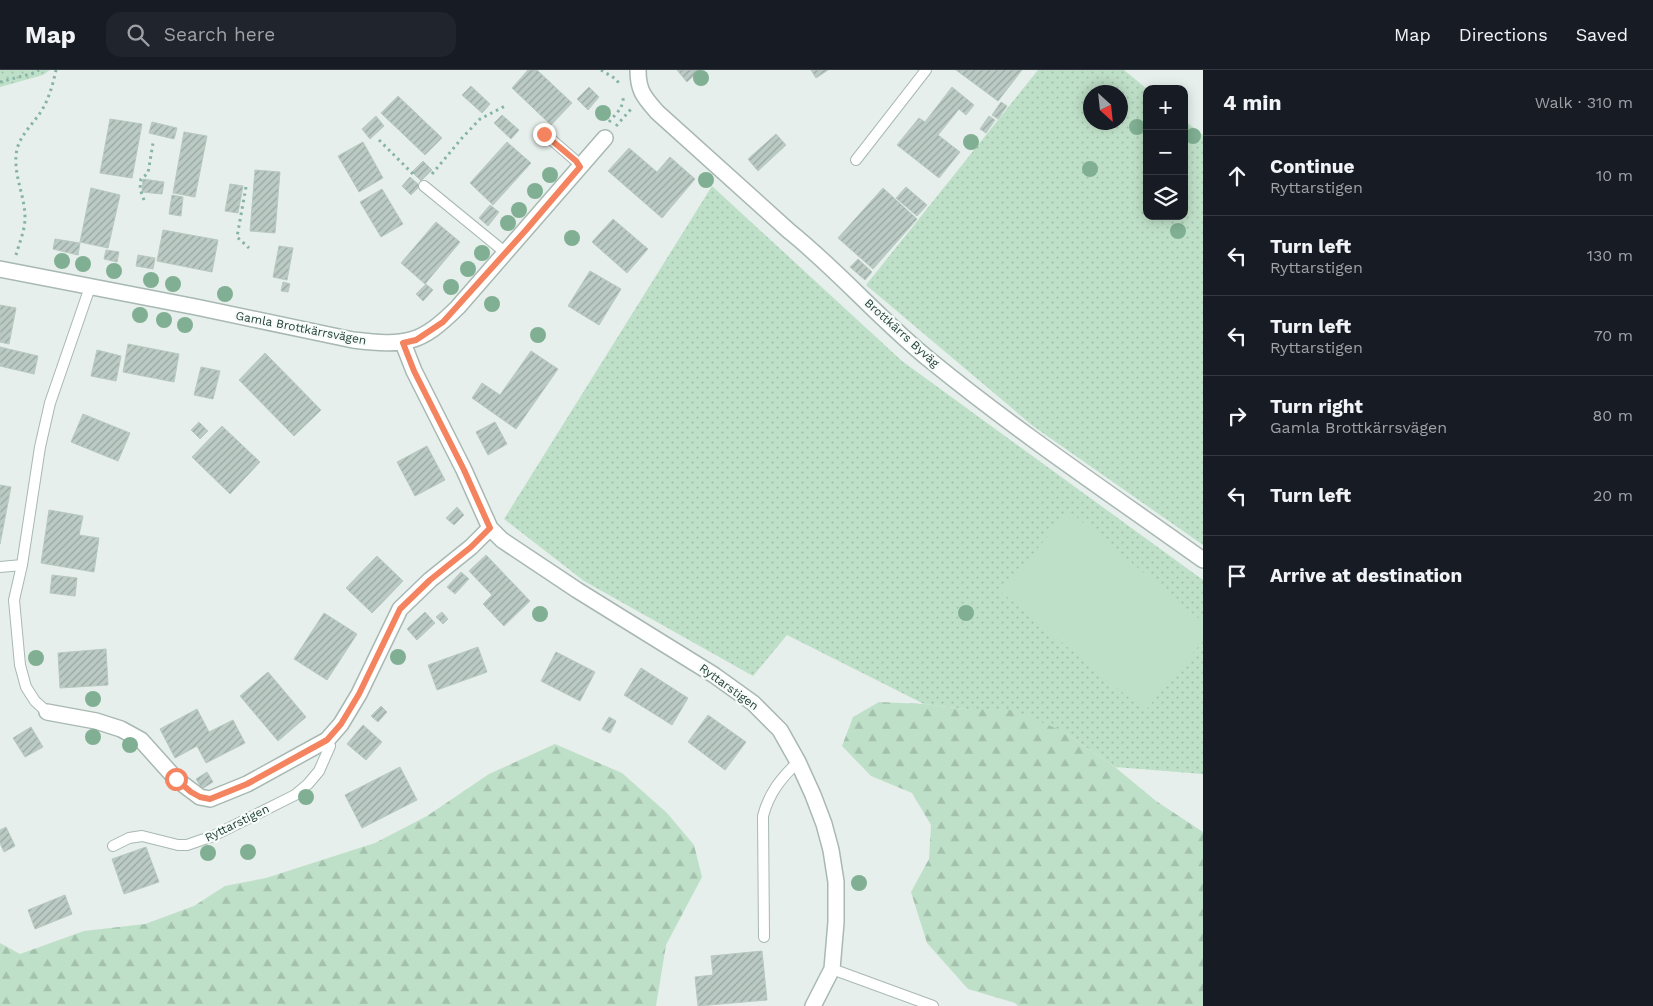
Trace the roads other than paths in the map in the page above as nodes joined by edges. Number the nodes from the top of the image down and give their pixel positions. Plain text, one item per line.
1 (638, 70) edge
2 (926, 70) edge
3 (607, 130) road end
4 (544, 134) dead end
5 (856, 160) dead end
6 (580, 167) junction
7 (424, 186) road end
8 (506, 253) junction
9 (6, 270) edge
10 (90, 287) junction
11 (403, 343) junction
12 (490, 528) junction
13 (1203, 560) edge
14 (22, 565) junction
15 (0, 567) edge
16 (46, 712) joint
17 (327, 740) junction
18 (798, 762) junction
19 (113, 846) dead end
20 (764, 936) dead end
21 (832, 969) junction
22 (813, 1006) edge
23 (933, 1006) edge

1 - 13 street, Brottkärrs Byväg
2 - 5 lane
3 - 6 street, Gamla Brottkärrsvägen
4 - 6 lane
6 - 8 street, Gamla Brottkärrsvägen
7 - 8 lane
8 - 11 street, Gamla Brottkärrsvägen
9 - 10 street, Gamla Brottkärrsvägen
10 - 11 street, Gamla Brottkärrsvägen
10 - 14 lane
11 - 12 street, Ryttarstigen
12 - 17 street, Ryttarstigen
12 - 18 street, Ryttarstigen
14 - 15 lane
14 - 16 lane
16 - 17 street, Ryttarstigen
17 - 19 lane, Ryttarstigen
18 - 20 lane
18 - 21 street, Ryttarstigen
21 - 22 street, Ryttarstigen
21 - 23 lane

